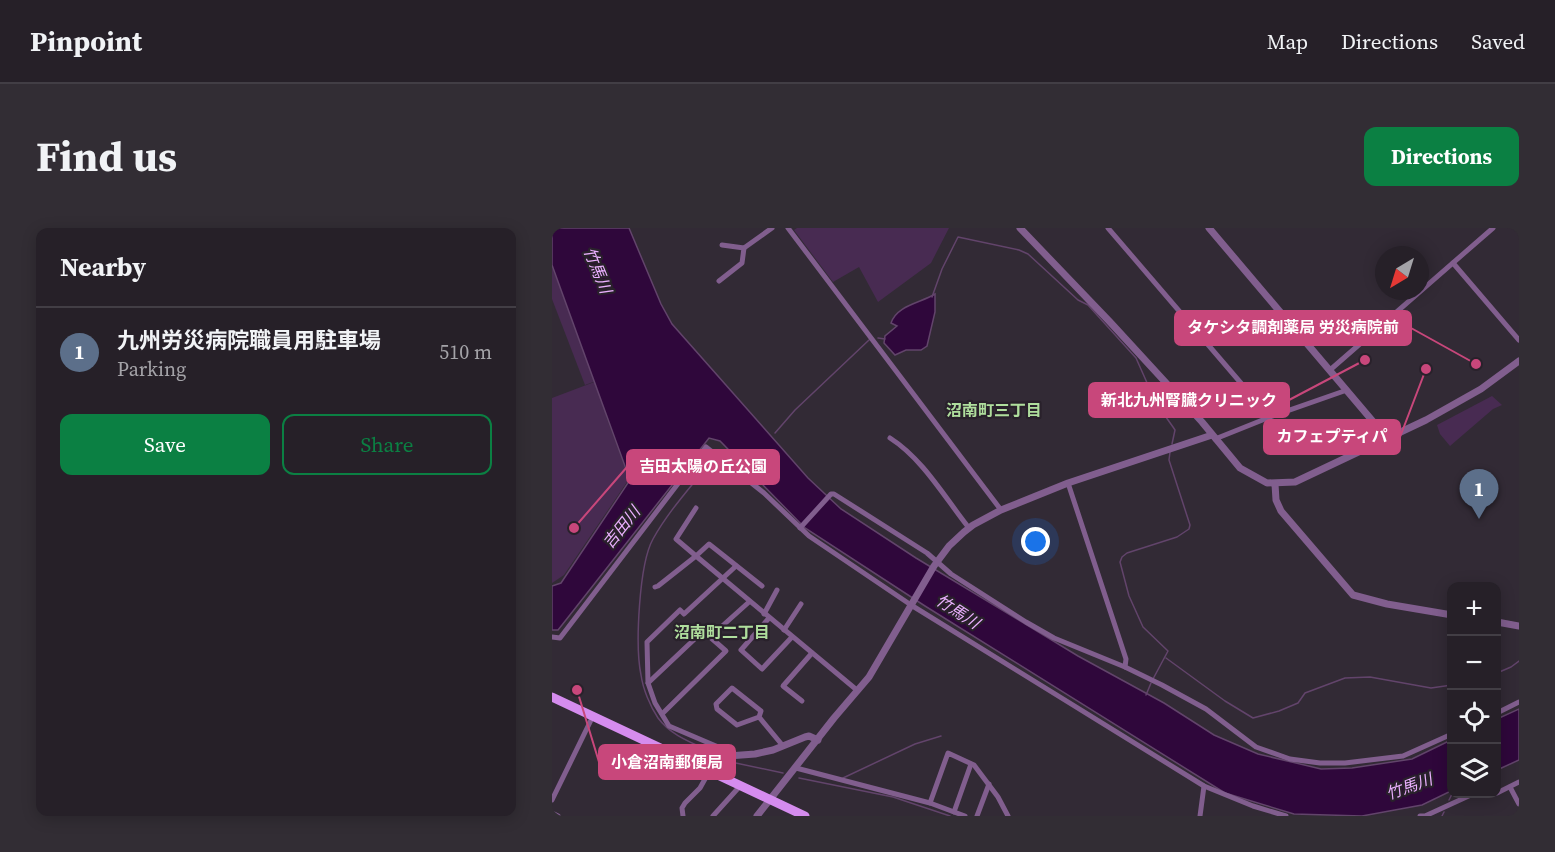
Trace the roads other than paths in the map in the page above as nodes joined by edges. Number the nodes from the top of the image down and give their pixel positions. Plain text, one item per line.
1 (772, 228) edge
2 (788, 228) edge
3 (1020, 228) edge
4 (1108, 228) edge
5 (1209, 228) edge
6 (1493, 228) edge
7 (722, 245) dead end
8 (744, 248) junction
9 (1453, 263) junction
10 (719, 281) dead end
11 (1519, 340) edge
12 (1519, 361) edge
13 (1330, 370) junction
14 (1347, 390) junction
15 (1270, 417) junction
16 (1214, 437) junction
17 (890, 438) dead end
18 (1387, 438) junction
19 (1068, 483) junction
20 (1275, 484) junction
21 (696, 508) dead end
22 (1002, 510) junction
23 (801, 527) junction
24 (969, 528) junction
25 (696, 555) junction
26 (935, 565) junction
27 (736, 566) junction
28 (722, 578) junction
29 (762, 586) dead end
30 (654, 587) dead end
31 (777, 590) dead end
32 (749, 602) junction
33 (911, 603) junction
34 (801, 604) dead end
35 (764, 614) junction
36 (1447, 614) edge
37 (769, 618) junction
38 (1501, 623) edge
39 (1519, 626) edge
40 (784, 630) junction
41 (701, 633) dead end
42 (552, 637) edge
43 (792, 637) junction
44 (812, 653) junction
45 (1125, 667) junction
46 (648, 683) junction
47 (858, 691) junction
48 (552, 697) edge
49 (802, 701) dead end
50 (1519, 702) edge
51 (1501, 711) edge
52 (662, 714) junction
53 (593, 716) junction
54 (759, 717) junction
55 (1447, 736) edge
56 (818, 740) junction
57 (783, 746) junction
58 (730, 756) junction
59 (688, 759) junction
60 (971, 764) junction
61 (711, 770) junction
62 (792, 773) junction
63 (1519, 782) edge
64 (989, 784) junction
65 (741, 785) junction
66 (1204, 786) junction
67 (1510, 787) junction
68 (1501, 791) edge
69 (1464, 798) edge
70 (771, 800) junction
71 (552, 801) edge
72 (930, 803) junction
73 (1519, 804) edge
74 (954, 812) junction
75 (683, 816) edge
76 (713, 816) edge
77 (758, 816) edge
78 (805, 816) edge
79 (965, 816) edge
80 (978, 816) edge
81 (1008, 816) edge
82 (1200, 816) edge
83 (1286, 816) edge
84 (1420, 816) edge

1 - 8 street
2 - 22 street
3 - 16 street
4 - 15 street
5 - 13 street
6 - 9 street
7 - 8 street
8 - 10 street
9 - 11 street
9 - 13 street
12 - 18 street
13 - 14 street
14 - 15 street
14 - 18 street
15 - 16 street
16 - 19 street
16 - 20 street
17 - 24 street
18 - 20 street
19 - 22 street
19 - 45 street
20 - 36 street
21 - 25 street
22 - 24 street
23 - 26 street
23 - 33 street
23 - 42 street
24 - 26 street
25 - 27 street
25 - 28 street
25 - 30 street
26 - 33 street
26 - 45 street
27 - 28 street
27 - 29 street
28 - 32 street
28 - 46 street
31 - 35 street
32 - 35 street
32 - 52 street
33 - 47 street
33 - 66 street
34 - 40 street
35 - 37 street
37 - 40 street
37 - 43 street
38 - 39 street
40 - 43 street
41 - 46 street
43 - 44 street
44 - 47 street
44 - 49 street
45 - 55 street
46 - 52 street
47 - 56 street
48 - 53 main road
50 - 51 street
52 - 58 street
53 - 59 main road
53 - 71 street
54 - 54 street
54 - 57 street
56 - 57 street
56 - 62 street
57 - 58 street
58 - 59 street
59 - 61 main road
60 - 64 street
60 - 72 street
60 - 74 street
61 - 65 main road
61 - 75 street
62 - 70 street
62 - 72 street
63 - 67 street
64 - 80 street
64 - 81 street
65 - 70 main road
65 - 76 street
66 - 82 street
66 - 83 street
67 - 68 street
67 - 73 street
69 - 84 street
70 - 77 street
70 - 78 main road
72 - 74 street
74 - 79 street

